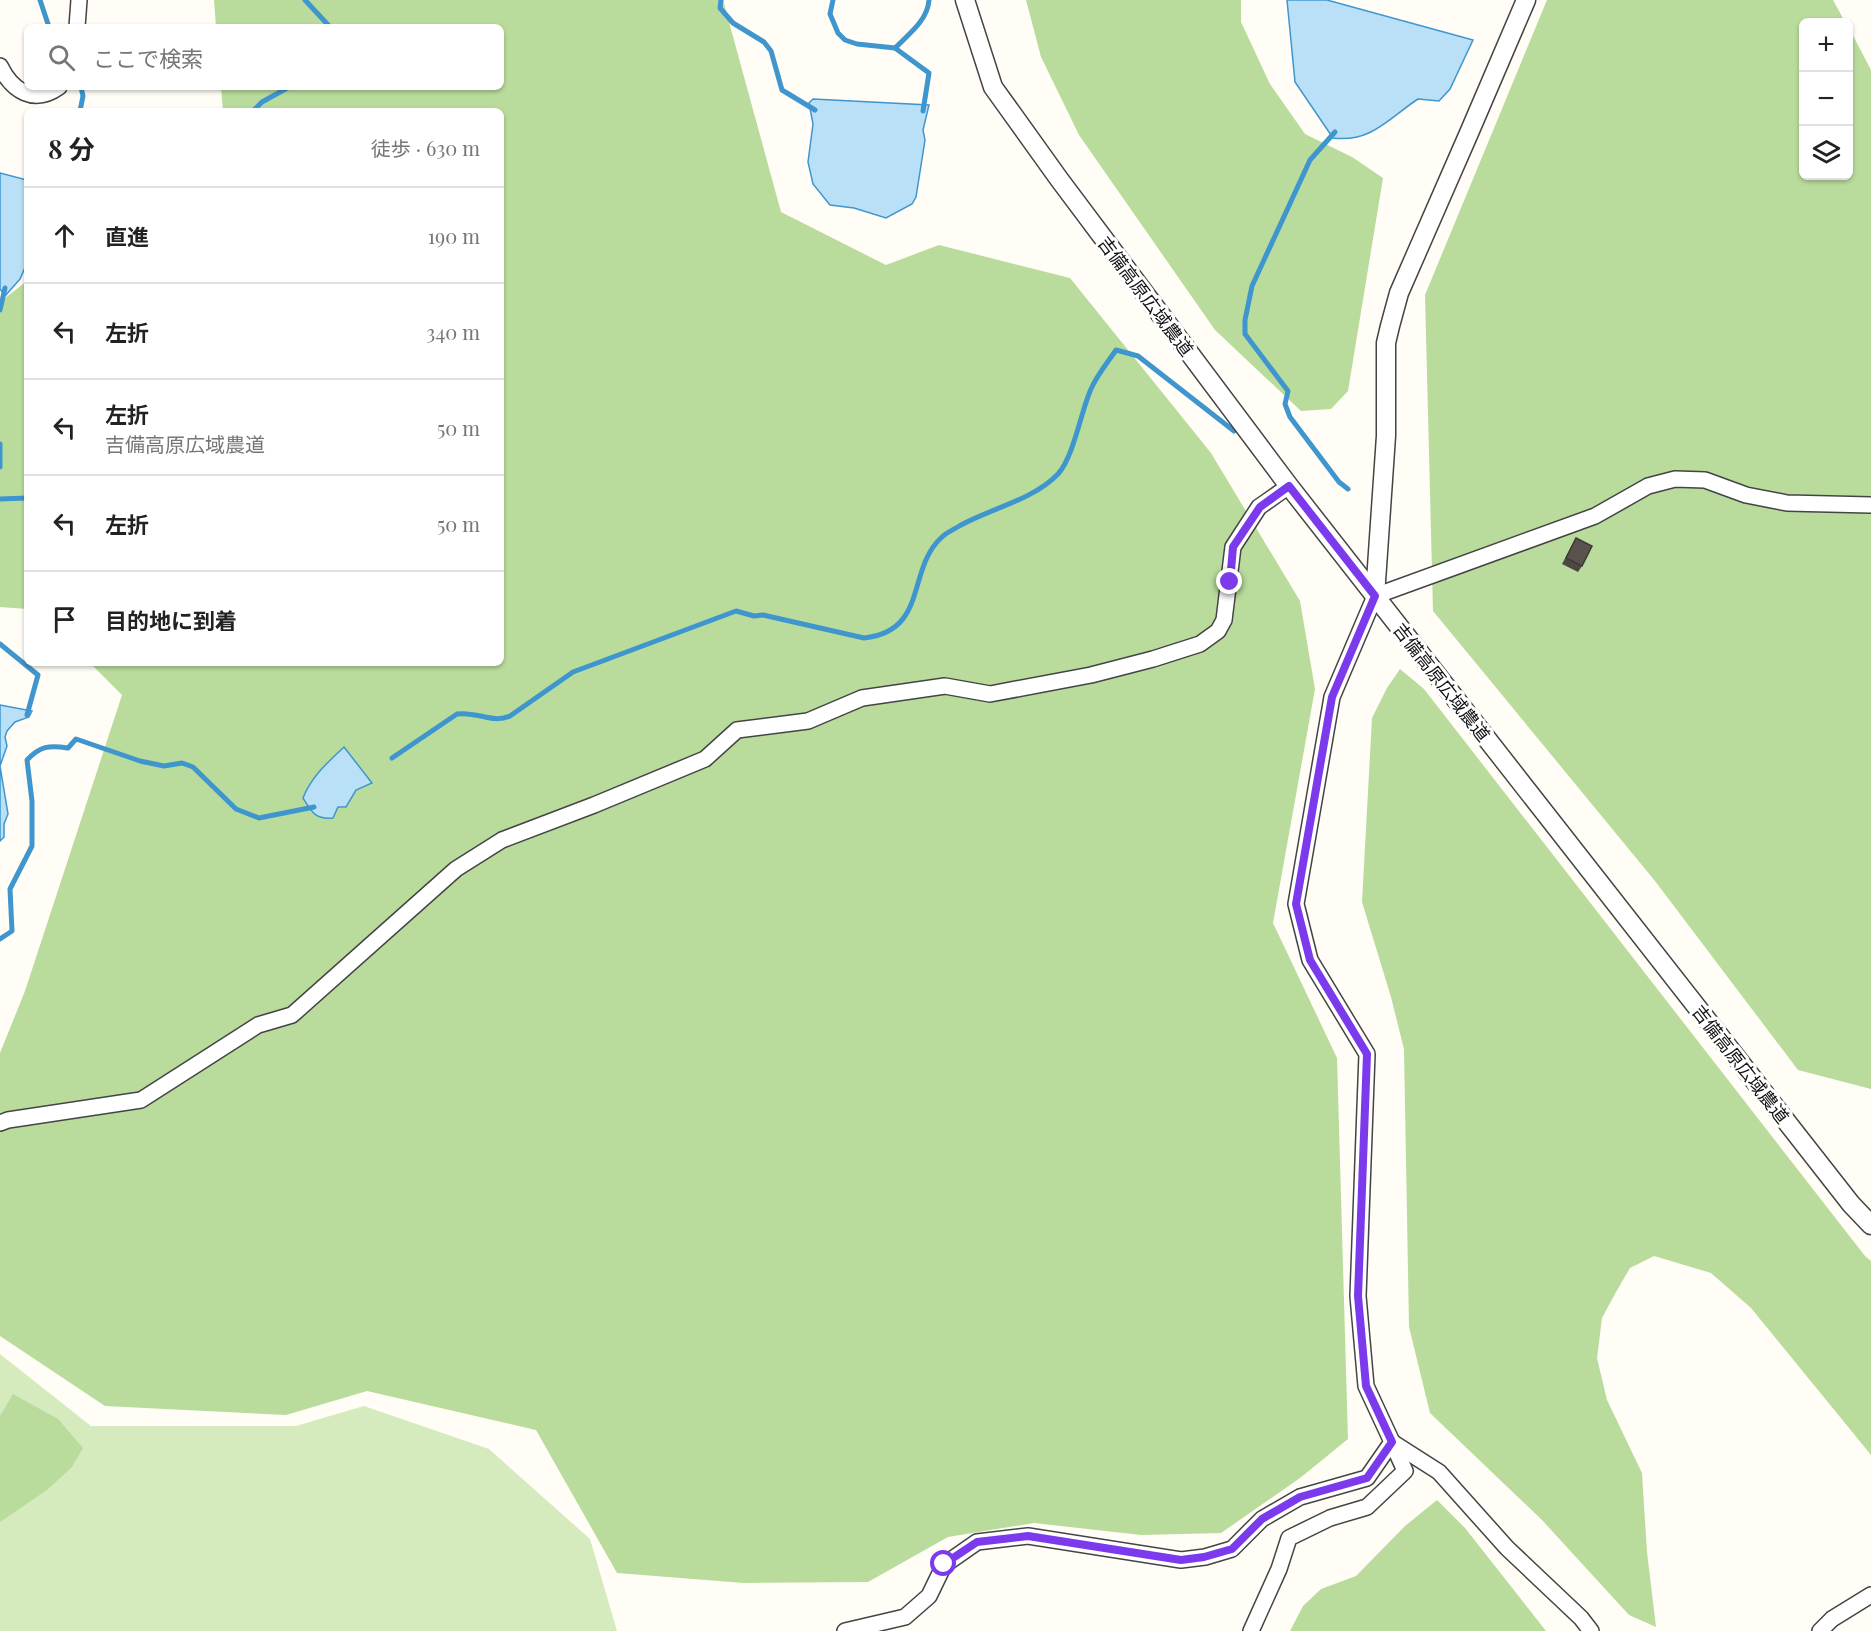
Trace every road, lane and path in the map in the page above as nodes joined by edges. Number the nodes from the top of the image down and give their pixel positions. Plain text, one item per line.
1 (79, 0) edge
2 (965, 0) edge
3 (1526, 0) edge
4 (77, 24) edge
5 (0, 66) edge
6 (55, 90) edge
7 (1289, 486) junction
8 (1871, 505) edge
9 (1375, 596) junction
10 (0, 1123) edge
11 (1871, 1225) edge
12 (1392, 1442) junction
13 (1871, 1595) edge
14 (845, 1631) edge
15 (1251, 1631) edge
16 (1591, 1631) edge
17 (1820, 1631) edge

1 - 4 street
2 - 7 street, 吉備高原広域農道
3 - 9 street
5 - 6 street
7 - 9 street, 吉備高原広域農道
7 - 10 street
8 - 9 street
9 - 11 street, 吉備高原広域農道
9 - 12 street
12 - 14 street
12 - 15 street
12 - 16 street
13 - 17 street

